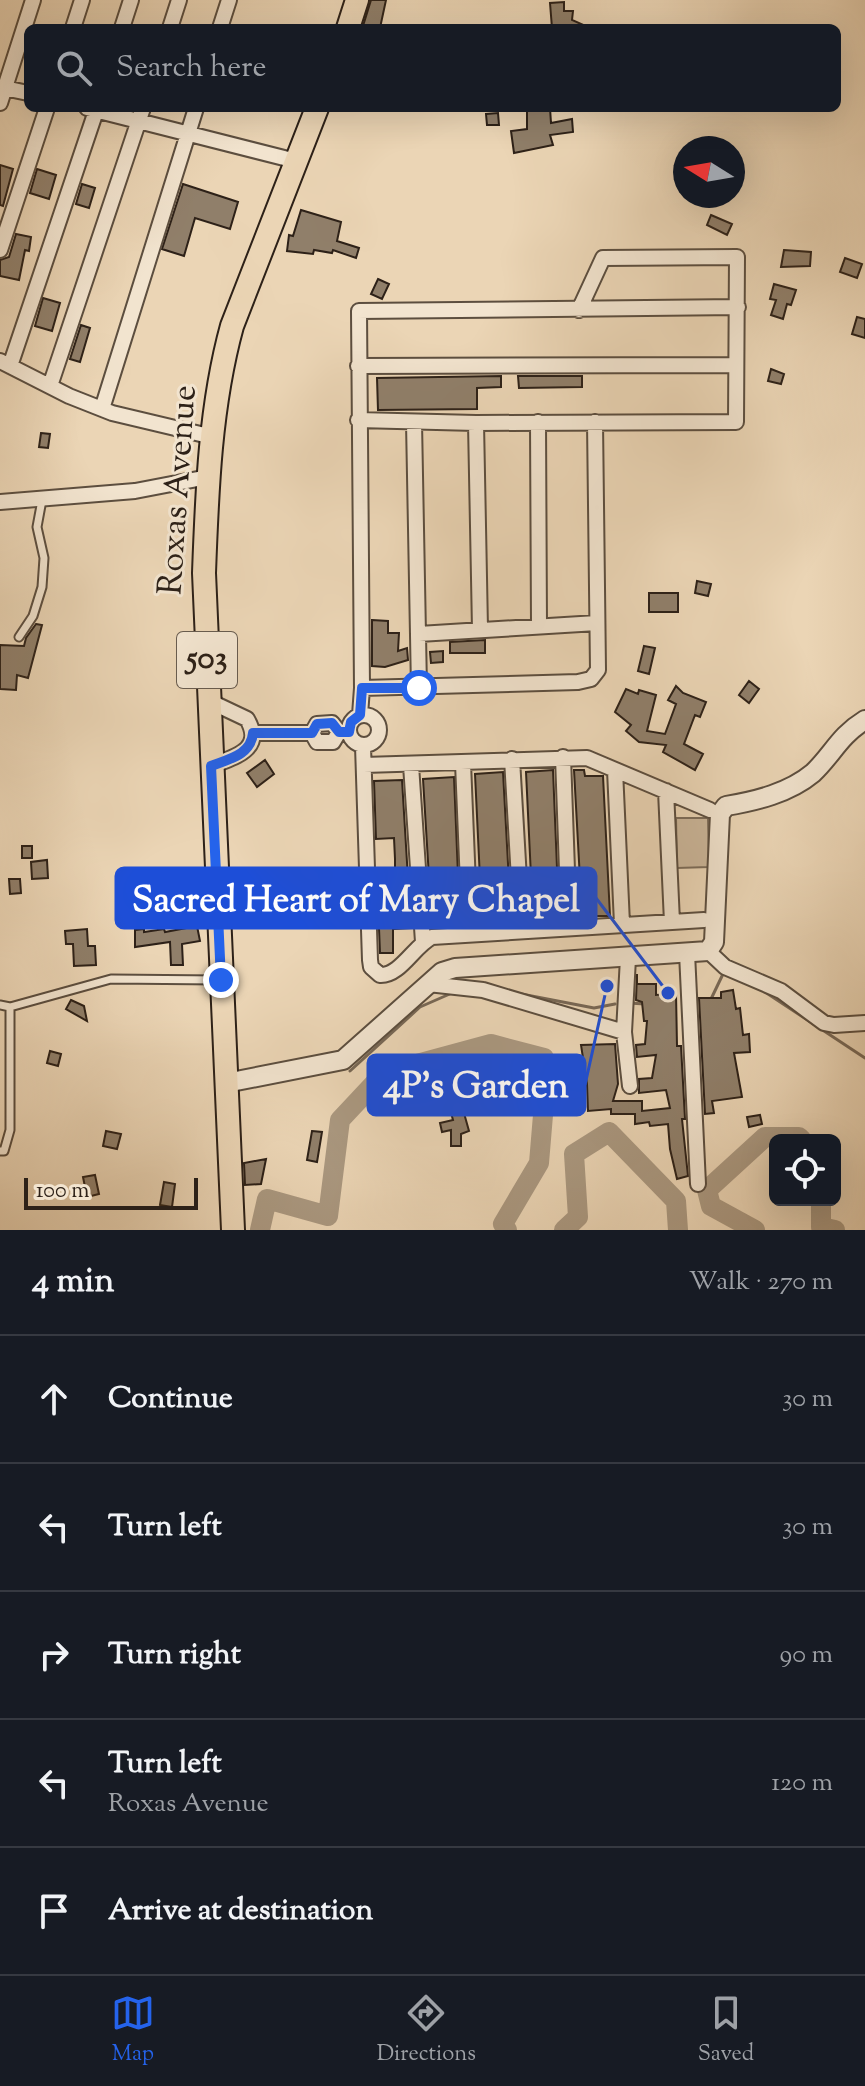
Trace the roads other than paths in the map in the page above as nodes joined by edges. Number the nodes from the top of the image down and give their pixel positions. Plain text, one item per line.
1 (33, 0) edge
2 (82, 0) edge
3 (131, 0) edge
4 (179, 0) edge
5 (229, 0) edge
6 (357, 0) edge
7 (25, 24) edge
8 (74, 24) edge
9 (123, 24) edge
10 (171, 24) edge
11 (221, 24) edge
12 (349, 24) edge
13 (24, 27) edge
14 (2, 93) edge
15 (24, 93) edge
16 (46, 112) edge
17 (92, 112) edge
18 (117, 112) edge
19 (195, 112) edge
20 (315, 112) edge
21 (141, 115) edge
22 (188, 132) junction
23 (296, 161) junction
24 (0, 250) edge
25 (738, 307) junction
26 (579, 310) junction
27 (5, 364) edge
28 (736, 365) junction
29 (358, 366) junction
30 (50, 386) junction
31 (102, 409) junction
32 (358, 420) junction
33 (414, 422) junction
34 (538, 422) junction
35 (595, 422) junction
36 (476, 423) junction
37 (213, 437) junction
38 (208, 477) junction
39 (42, 500) junction
40 (0, 502) edge
41 (597, 623) junction
42 (539, 626) junction
43 (480, 629) junction
44 (419, 634) junction
45 (19, 637) dead end
46 (362, 688) junction
47 (419, 688) junction
48 (209, 701) junction
49 (360, 715) junction
50 (865, 720) edge
51 (344, 732) junction
52 (253, 733) junction
53 (363, 746) junction
54 (563, 757) junction
55 (512, 759) junction
56 (463, 763) junction
57 (364, 765) junction
58 (411, 765) junction
59 (211, 766) junction
60 (615, 770) junction
61 (666, 791) junction
62 (710, 810) dead end
63 (704, 920) dead end
64 (672, 922) junction
65 (622, 924) junction
66 (569, 927) junction
67 (522, 931) junction
68 (470, 934) junction
69 (423, 942) junction
70 (708, 951) junction
71 (687, 953) junction
72 (628, 958) junction
73 (221, 980) junction
74 (428, 984) junction
75 (0, 1005) edge
76 (10, 1007) junction
77 (865, 1023) edge
78 (624, 1032) junction
79 (226, 1083) junction
80 (630, 1086) dead end
81 (0, 1151) edge
82 (698, 1184) dead end
83 (233, 1230) edge

1 - 7 street
2 - 8 street
3 - 9 street
4 - 10 street
5 - 11 street
6 - 12 main road
13 - 14 street
14 - 15 street
16 - 24 street
17 - 27 street
18 - 21 street
19 - 22 street
20 - 23 main road, Roxas Avenue / 503
21 - 22 street
21 - 30 street
22 - 23 street
22 - 31 street
23 - 37 main road, Roxas Avenue / 503
25 - 26 street
25 - 26 street
25 - 28 street
26 - 29 street
27 - 30 street
28 - 29 street
28 - 35 street
29 - 32 street
30 - 31 street
31 - 37 street
32 - 33 street
32 - 46 street
33 - 36 street
33 - 44 street
34 - 35 street
34 - 36 street
34 - 42 street
35 - 41 street
36 - 43 street
37 - 38 main road, Roxas Avenue / 503
38 - 39 street
38 - 48 main road, Roxas Avenue / 503
39 - 40 street
39 - 45 lane
41 - 42 street
41 - 47 street
42 - 43 street
43 - 44 street
44 - 47 street
46 - 47 street
46 - 49 street
48 - 52 street
48 - 59 main road, Roxas Avenue / 503
49 - 51 street
49 - 53 street
50 - 70 street
51 - 52 street
51 - 53 street
52 - 59 street
53 - 57 street
54 - 55 street
54 - 60 street
54 - 66 street
55 - 56 street
55 - 67 street
56 - 58 street
56 - 68 street
57 - 58 street
57 - 69 street
58 - 69 street
59 - 73 main road, Roxas Avenue / 503
60 - 61 street
60 - 65 street
61 - 62 street
61 - 64 street
63 - 64 street
64 - 65 street
65 - 66 street
66 - 67 street
67 - 68 street
68 - 69 street
70 - 71 street
70 - 77 street
71 - 72 street
71 - 82 street
72 - 74 street
72 - 78 street
73 - 76 lane
73 - 79 main road, Roxas Avenue / 503
74 - 78 street
74 - 79 street
75 - 76 lane
76 - 81 lane
78 - 80 street
79 - 83 main road, Roxas Avenue / 503

